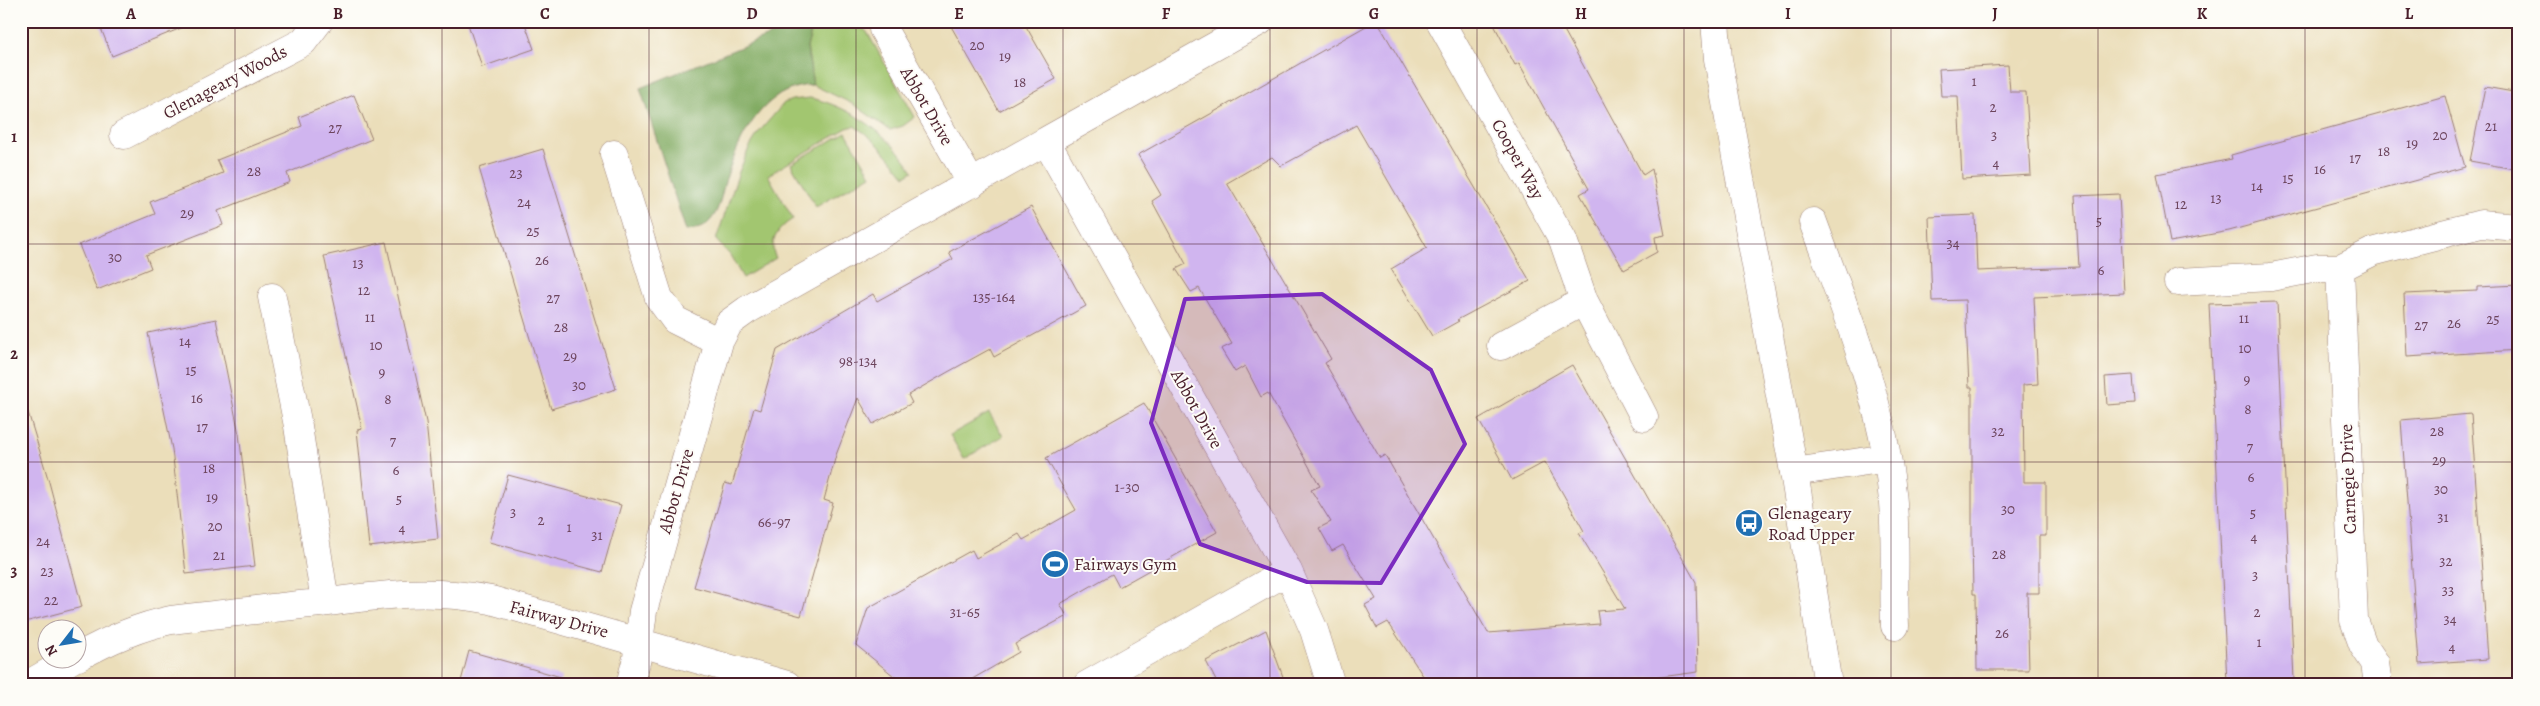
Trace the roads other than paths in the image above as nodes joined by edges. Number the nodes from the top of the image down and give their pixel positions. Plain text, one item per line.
1 (319, 21) edge
2 (1260, 21) edge
3 (1440, 21) edge
4 (1716, 21) edge
5 (883, 29) dead end
6 (124, 135) dead end
7 (1046, 141) junction
8 (614, 154) dead end
9 (972, 184) junction
10 (1813, 222) dead end
11 (2519, 227) edge
12 (2340, 268) junction
13 (2178, 282) dead end
14 (272, 297) dead end
15 (1584, 302) junction
16 (718, 342) junction
17 (1501, 346) dead end
18 (1644, 417) dead end
19 (1887, 458) junction
20 (1794, 472) junction
21 (1288, 571) junction
22 (325, 602) junction
23 (1895, 626) dead end
24 (639, 641) junction
25 (88, 652) edge
26 (57, 668) edge
27 (27, 685) edge
28 (630, 685) edge
29 (787, 685) edge
30 (1087, 685) edge
31 (1331, 685) edge
32 (1828, 685) edge
33 (2378, 685) edge

1 - 6 street, Glenageary Woods
2 - 7 street, Abbot Drive
3 - 15 street, Cooper Way
4 - 20 street
5 - 9 street, Abbot Drive
7 - 9 street, Abbot Drive
7 - 21 street, Abbot Drive
8 - 16 street
9 - 16 street, Abbot Drive
10 - 19 street
11 - 12 street
12 - 13 street
12 - 33 street, Carnegie Drive
14 - 22 street
15 - 17 street
15 - 18 street, Cooper Way
16 - 24 street, Abbot Drive
19 - 20 street
19 - 23 street
20 - 32 street
21 - 30 street
21 - 31 street, Abbot Drive
22 - 24 street, Fairway Drive
22 - 25 street, Fairway Drive
24 - 28 street, Abbot Drive
24 - 29 street, Fairway Drive
26 - 27 street

